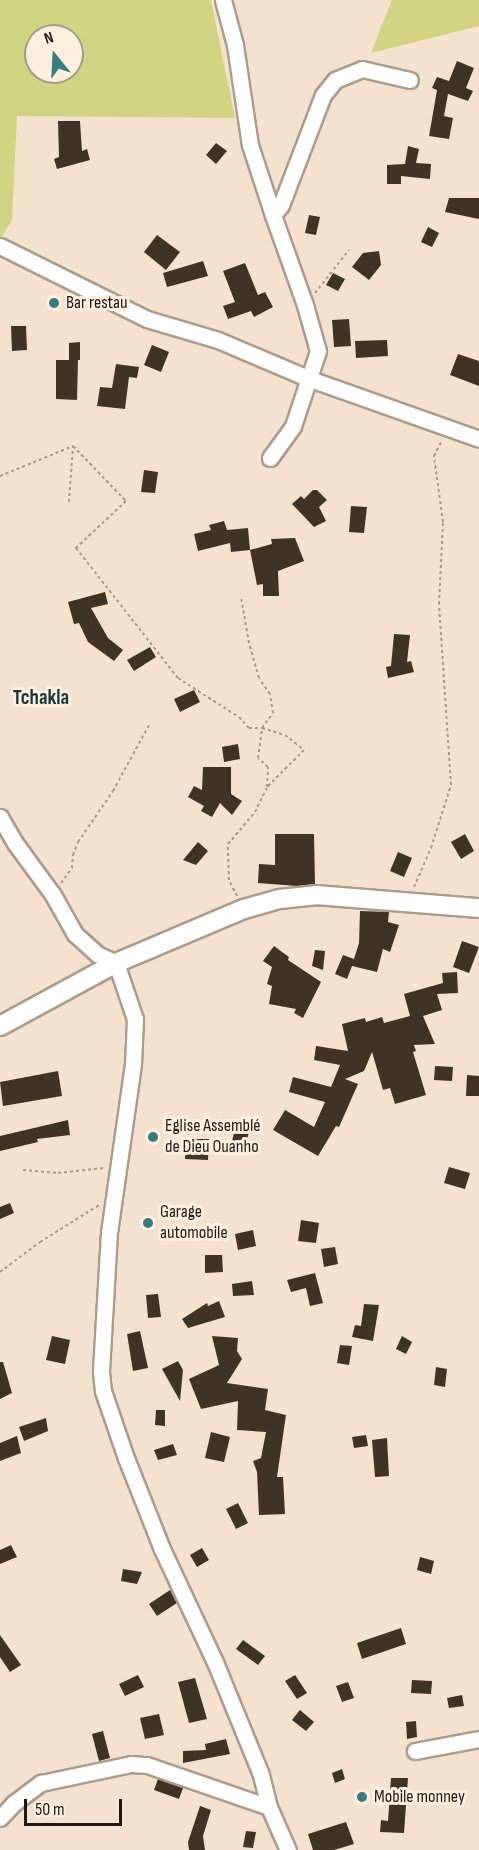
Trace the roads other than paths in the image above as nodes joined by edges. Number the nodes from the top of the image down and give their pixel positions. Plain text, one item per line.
1 (223, 0) edge
2 (410, 80) dead end
3 (273, 215) junction
4 (0, 246) edge
5 (310, 379) junction
6 (479, 439) edge
7 (270, 458) dead end
8 (0, 817) edge
9 (479, 908) edge
10 (116, 963) junction
11 (0, 1026) edge
12 (479, 1739) edge
13 (415, 1750) dead end
14 (269, 1807) junction
15 (0, 1818) edge
16 (288, 1850) edge

1 - 3 street
2 - 3 street
3 - 5 street
4 - 5 street
5 - 6 street
5 - 7 street
8 - 10 street
9 - 10 main road
10 - 11 main road
10 - 14 street
12 - 13 street
14 - 15 street
14 - 16 street

